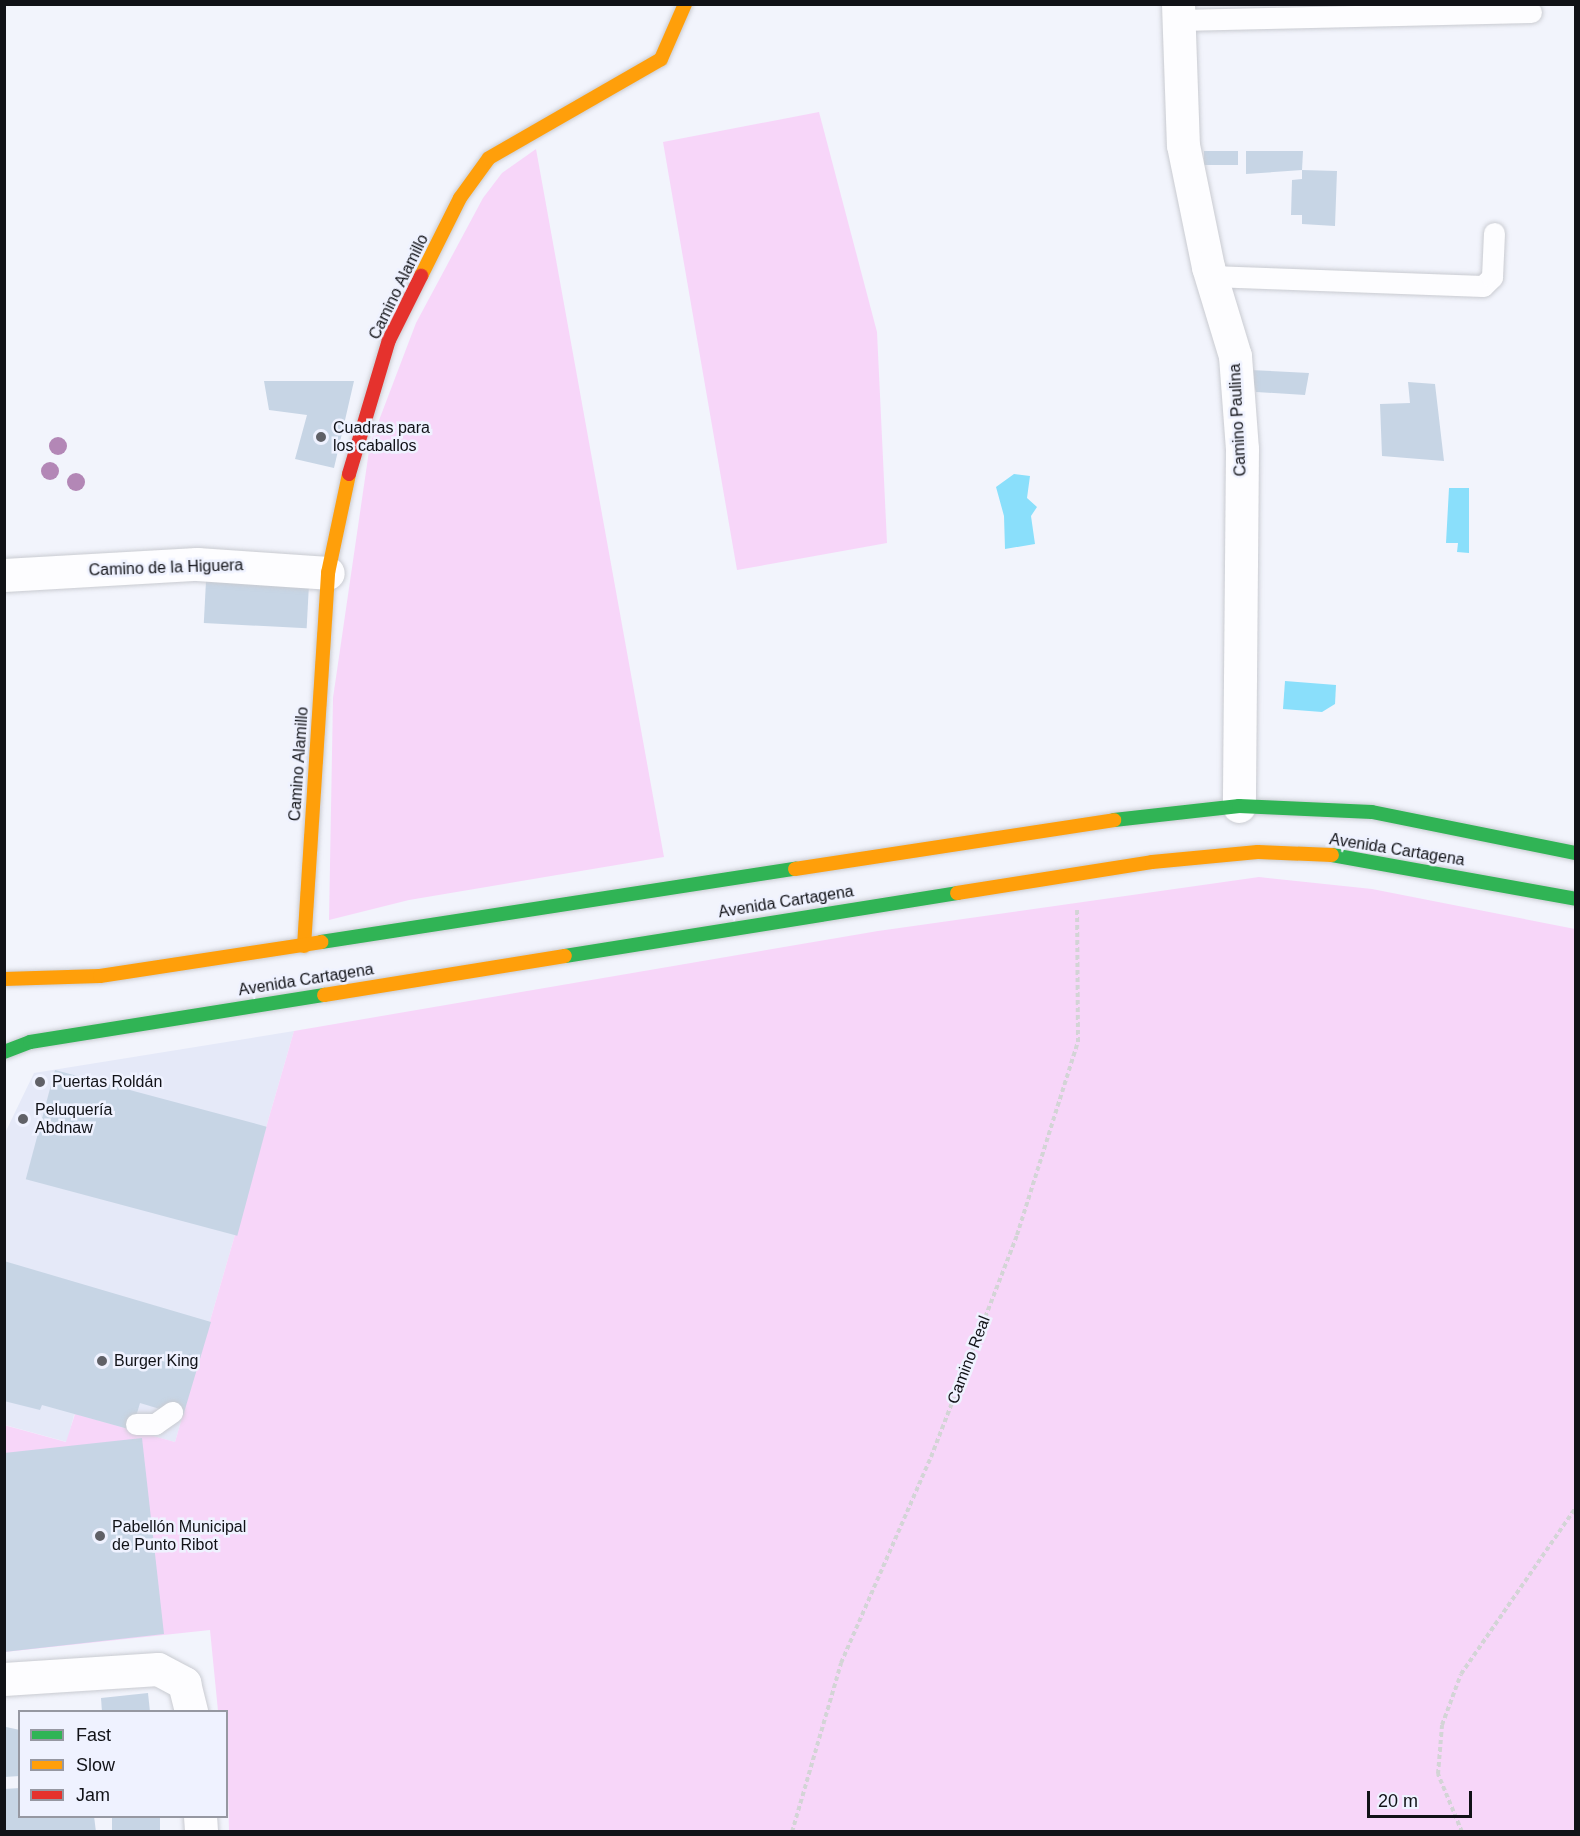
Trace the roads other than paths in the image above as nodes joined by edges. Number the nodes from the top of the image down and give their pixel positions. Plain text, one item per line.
1 (684, 4) edge
2 (1178, 12) edge
3 (1531, 12) dead end
4 (1494, 233) dead end
5 (1210, 276) junction
6 (328, 573) junction
7 (4, 575) edge
8 (1239, 806) junction
9 (1575, 853) edge
10 (1575, 899) edge
11 (304, 946) junction
12 (4, 979) edge
13 (4, 1052) edge
14 (163, 1409) dead end
15 (135, 1424) dead end
16 (4, 1679) edge
17 (191, 1710) edge

1 - 6 main road, Camino Alamillo
2 - 3 lane
2 - 5 street, Camino Paulina
4 - 5 lane
5 - 8 street, Camino Paulina
6 - 7 street, Camino de la Higuera
6 - 11 main road, Camino Alamillo
8 - 9 main road, Avenida Cartagena
8 - 11 main road, Avenida Cartagena
10 - 13 main road, Avenida Cartagena
11 - 12 main road, Avenida Cartagena
14 - 15 lane
16 - 17 street

